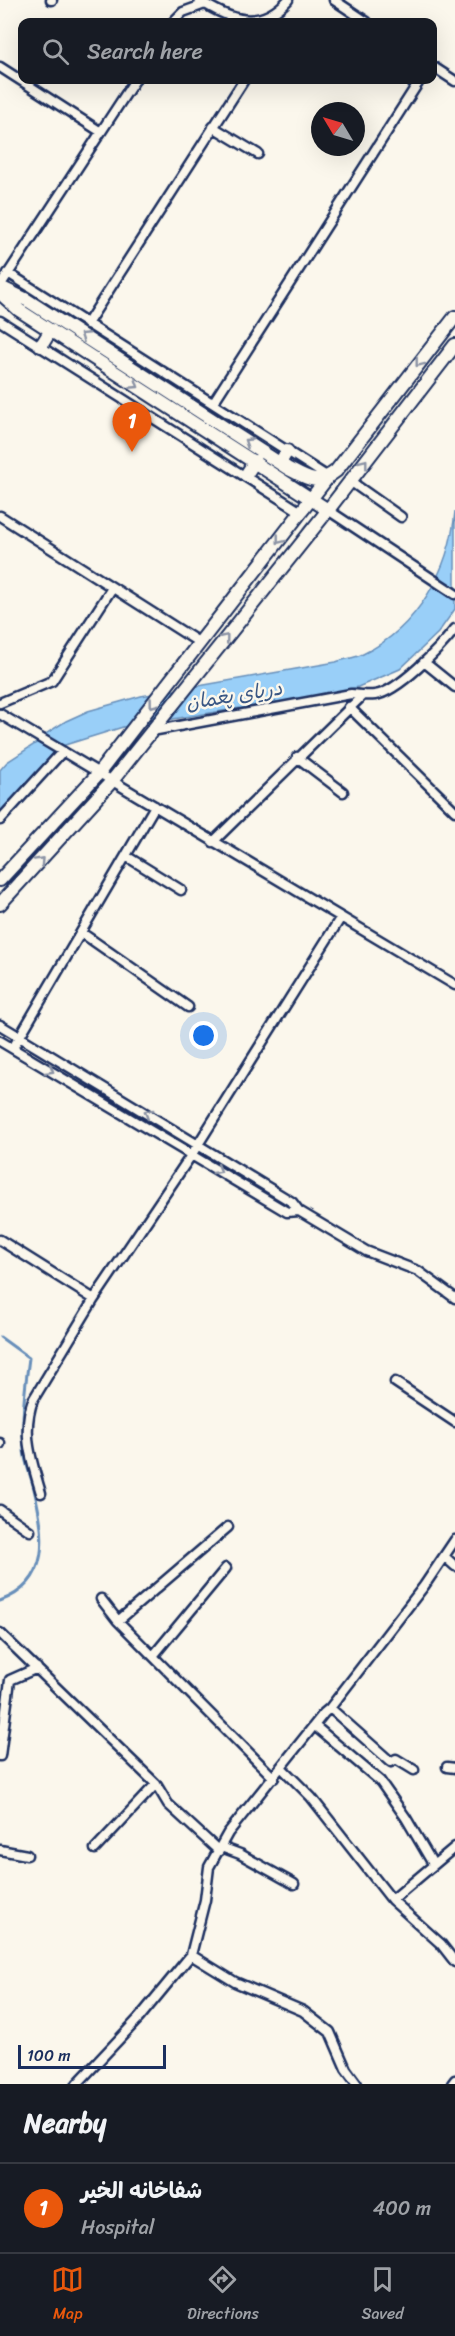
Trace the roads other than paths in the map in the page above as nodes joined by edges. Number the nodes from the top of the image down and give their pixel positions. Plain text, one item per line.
1 (288, 0) edge
2 (334, 0) edge
3 (202, 2) edge
4 (176, 18) edge
5 (239, 18) edge
6 (270, 18) edge
7 (361, 18) edge
8 (0, 67) edge
9 (437, 69) edge
10 (18, 79) edge
11 (455, 81) edge
12 (26, 84) edge
13 (132, 84) edge
14 (241, 84) edge
15 (417, 84) edge
16 (213, 127) junction
17 (101, 132) junction
18 (258, 154) dead end
19 (9, 273) junction
20 (0, 286) edge
21 (0, 293) edge
22 (46, 296) junction
23 (39, 308) junction
24 (455, 317) edge
25 (0, 321) edge
26 (87, 324) junction
27 (51, 330) junction
28 (455, 345) edge
29 (41, 346) junction
30 (213, 403) junction
31 (287, 451) junction
32 (255, 461) junction
33 (280, 463) junction
34 (246, 475) junction
35 (328, 477) junction
36 (350, 481) junction
37 (312, 498) junction
38 (328, 510) junction
39 (301, 512) junction
40 (0, 516) edge
41 (401, 517) dead end
42 (112, 588) junction
43 (455, 594) edge
44 (455, 629) edge
45 (200, 643) junction
46 (424, 662) junction
47 (455, 687) edge
48 (363, 695) junction
49 (0, 703) edge
50 (349, 707) junction
51 (0, 714) edge
52 (152, 731) junction
53 (61, 751) junction
54 (297, 757) junction
55 (98, 774) junction
56 (112, 781) junction
57 (343, 792) dead end
58 (155, 806) junction
59 (455, 811) edge
60 (0, 820) edge
61 (213, 842) junction
62 (126, 856) junction
63 (0, 879) edge
64 (181, 890) dead end
65 (0, 904) edge
66 (341, 917) junction
67 (82, 933) junction
68 (455, 985) edge
69 (188, 1007) dead end
70 (0, 1025) edge
71 (20, 1036) junction
72 (0, 1041) edge
73 (13, 1048) junction
74 (198, 1144) junction
75 (192, 1154) junction
76 (299, 1211) junction
77 (0, 1240) edge
78 (455, 1298) edge
79 (94, 1299) junction
80 (395, 1382) dead end
81 (455, 1422) edge
82 (41, 1493) dead end
83 (0, 1510) edge
84 (228, 1527) dead end
85 (30, 1531) dead end
86 (455, 1540) edge
87 (444, 1557) junction
88 (455, 1566) edge
89 (226, 1568) dead end
90 (101, 1599) dead end
91 (118, 1621) junction
92 (0, 1633) edge
93 (153, 1656) junction
94 (37, 1668) junction
95 (330, 1708) junction
96 (315, 1726) junction
97 (0, 1756) edge
98 (282, 1768) junction
99 (414, 1770) dead end
100 (274, 1778) junction
101 (156, 1784) junction
102 (455, 1847) edge
103 (94, 1849) dead end
104 (220, 1849) junction
105 (0, 1850) edge
106 (27, 1855) dead end
107 (433, 1864) junction
108 (294, 1884) dead end
109 (392, 1900) junction
110 (191, 1955) junction
111 (455, 1962) edge
112 (455, 2080) edge
113 (77, 2084) edge
114 (357, 2084) edge
115 (452, 2084) edge

1 - 6 street
2 - 7 street
3 - 4 street
3 - 5 street
8 - 10 street
9 - 11 street
12 - 17 street
13 - 17 street
14 - 16 street
15 - 30 street
16 - 18 street
16 - 26 street
17 - 19 street
19 - 20 street
19 - 22 street
20 - 23 main road
21 - 27 main road
22 - 23 main road
22 - 26 street
33 -> 23 main road
24 -> 35 main road
25 - 29 street
26 - 30 street
27 - 29 main road
27 -> 32 main road
36 -> 28 main road
29 - 34 street
30 - 31 street
31 - 33 main road
31 - 35 street
32 - 34 main road
32 - 37 main road
33 - 35 main road
34 - 39 street
35 - 37 main road
36 - 38 main road
36 - 41 street
37 - 38 main road
37 - 39 main road
38 - 43 street
52 -> 38 main road
39 -> 45 main road
40 - 42 street
42 - 45 street
42 - 49 street
44 - 46 street
45 -> 55 main road
46 - 47 street
46 - 48 street
48 - 50 street
48 - 52 street
50 - 54 street
50 - 59 street
51 - 53 street
52 - 56 main road
53 - 55 street
53 - 60 street
54 - 57 street
54 - 61 street
55 - 56 street
55 - 63 main road
56 - 58 street
65 -> 56 main road
58 - 61 street
58 - 62 street
61 - 66 street
62 - 64 street
62 - 67 street
66 - 68 street
66 - 74 street
67 - 69 street
67 - 71 street
70 - 71 street
71 - 73 street
74 -> 71 street
72 - 73 street
73 -> 75 street
74 - 75 street
74 - 76 street
75 -> 76 street
75 - 79 street
76 - 78 street
77 - 79 street
79 - 82 street
80 - 81 street
83 - 85 street
84 - 91 street
86 - 87 street
87 - 88 street
87 - 95 street
89 - 93 street
90 - 91 street
91 - 93 street
92 - 94 street
93 - 100 street
94 - 97 street
94 - 101 street
95 - 96 street
95 - 99 street
96 - 98 street
96 - 107 street
98 - 100 street
98 - 109 street
100 - 104 street
101 - 103 street
101 - 104 street
102 - 107 street
104 - 108 street
104 - 110 street
105 - 106 street
107 - 109 street
109 - 111 street
110 - 113 street
110 - 114 street
112 - 115 street

